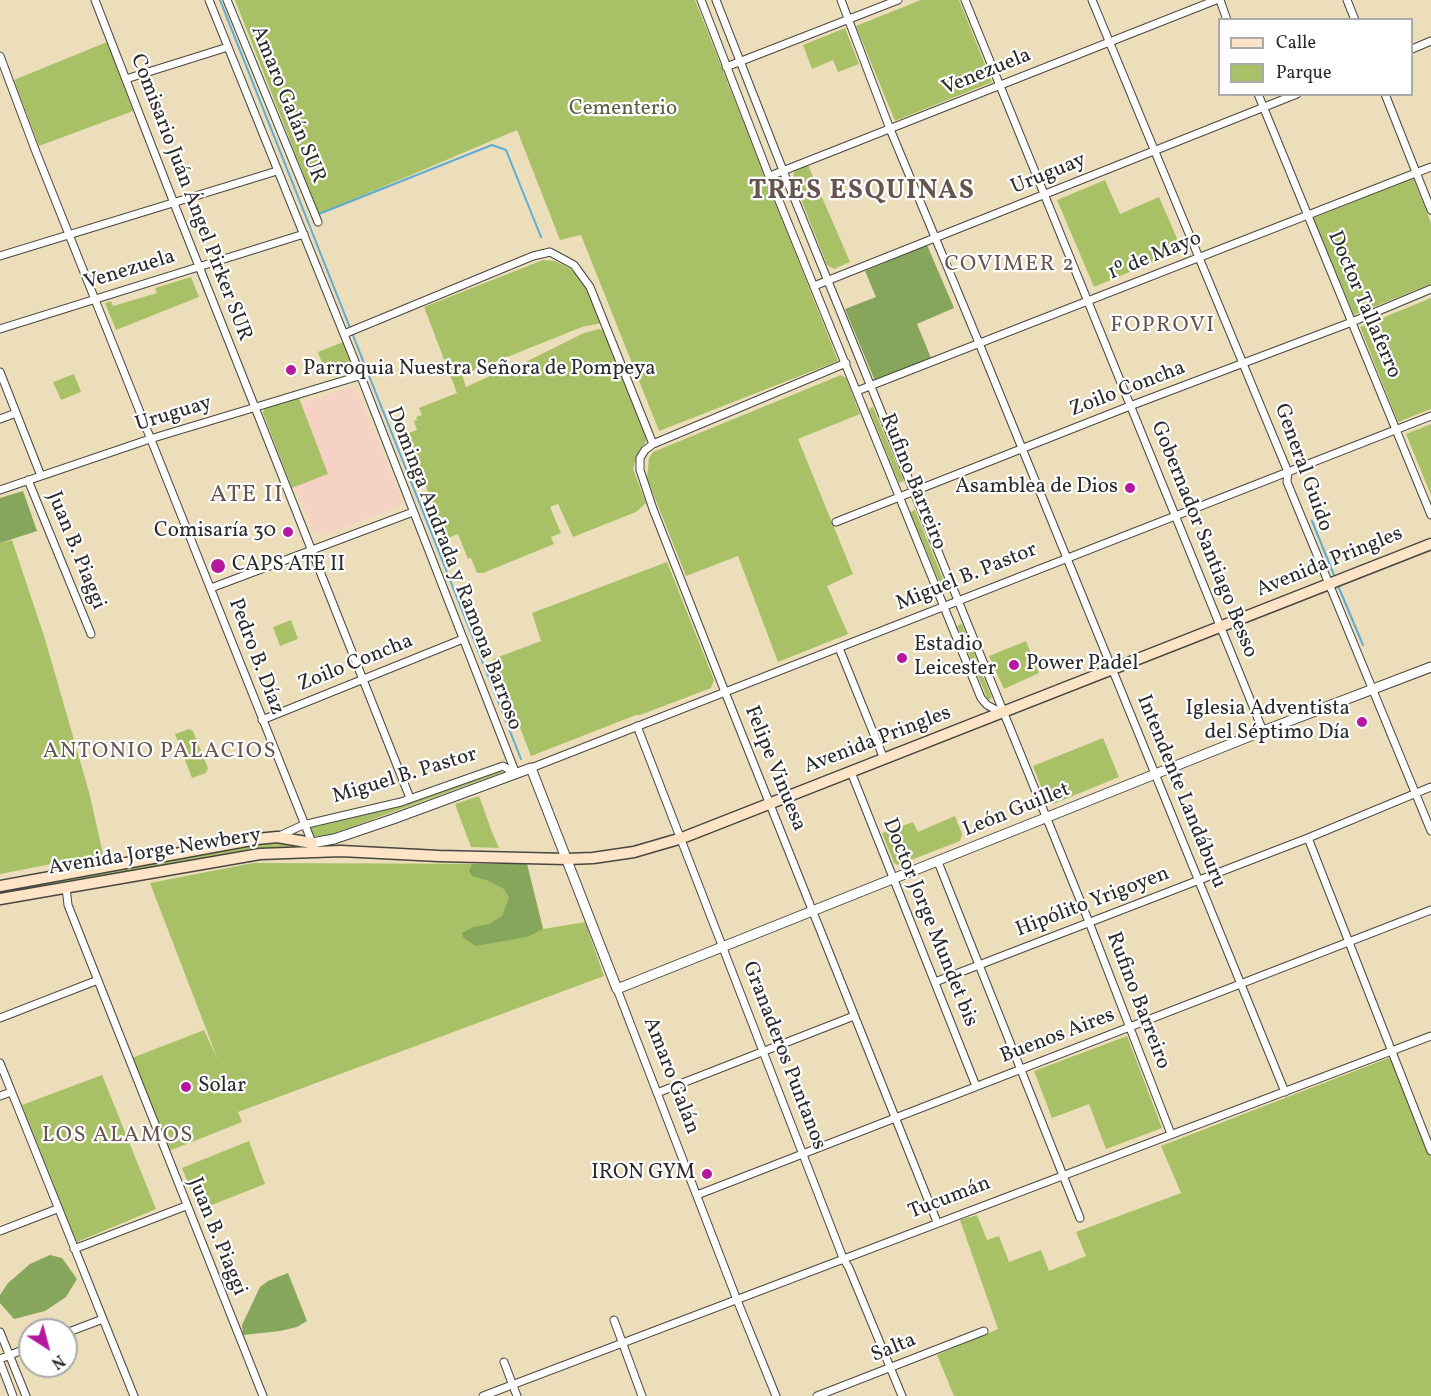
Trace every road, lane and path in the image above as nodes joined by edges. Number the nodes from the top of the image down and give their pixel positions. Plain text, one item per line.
1 (95, 0) edge
2 (209, 0) edge
3 (227, 0) edge
4 (701, 0) edge
5 (716, 0) edge
6 (841, 0) edge
7 (898, 0) edge
8 (965, 0) edge
9 (1092, 0) edge
10 (1217, 0) edge
11 (1347, 0) edge
12 (1226, 18) edge
13 (1354, 18) edge
14 (848, 20) junction
15 (1431, 41) edge
16 (1109, 42) junction
17 (228, 48) junction
18 (1413, 49) edge
19 (0, 56) edge
20 (741, 62) junction
21 (726, 67) junction
22 (126, 80) junction
23 (999, 86) junction
24 (1258, 96) edge
25 (1292, 96) edge
26 (1386, 96) edge
27 (1263, 108) junction
28 (890, 129) junction
29 (1154, 151) junction
30 (1431, 167) edge
31 (277, 171) junction
32 (783, 171) junction
33 (1416, 173) junction
34 (770, 176) junction
35 (1045, 194) junction
36 (174, 203) junction
37 (1431, 210) edge
38 (1308, 215) junction
39 (318, 222) dead end
40 (69, 234) junction
41 (304, 234) junction
42 (936, 238) junction
43 (0, 256) edge
44 (1198, 258) junction
45 (199, 267) junction
46 (828, 282) junction
47 (814, 286) junction
48 (1431, 289) edge
49 (96, 299) junction
50 (1088, 302) junction
51 (1352, 322) junction
52 (0, 329) edge
53 (344, 334) junction
54 (979, 343) junction
55 (846, 363) junction
56 (1243, 363) junction
57 (0, 372) edge
58 (359, 376) junction
59 (870, 385) junction
60 (857, 391) junction
61 (1130, 406) junction
62 (254, 407) junction
63 (16, 412) junction
64 (1431, 416) edge
65 (0, 419) edge
66 (1396, 429) junction
67 (150, 440) junction
68 (653, 444) junction
69 (1022, 448) junction
70 (1288, 472) junction
71 (41, 476) junction
72 (28, 480) junction
73 (0, 490) edge
74 (913, 492) junction
75 (900, 496) junction
76 (413, 512) junction
77 (1431, 515) edge
78 (1176, 517) junction
79 (836, 522) dead end
80 (1431, 544) edge
81 (312, 551) junction
82 (1067, 558) junction
83 (1329, 585) junction
84 (210, 588) junction
85 (957, 601) junction
86 (945, 607) junction
87 (1221, 627) junction
88 (91, 634) dead end
89 (463, 639) junction
90 (839, 648) junction
91 (1431, 667) edge
92 (1113, 670) junction
93 (364, 679) junction
94 (1372, 690) junction
95 (725, 692) junction
96 (1002, 713) junction
97 (262, 720) junction
98 (637, 726) junction
99 (1263, 731) junction
100 (884, 759) junction
101 (531, 768) junction
102 (851, 772) junction
103 (516, 774) junction
104 (1155, 774) junction
105 (1431, 787) edge
106 (1415, 793) junction
107 (410, 798) junction
108 (771, 803) junction
109 (1045, 819) junction
110 (303, 825) junction
111 (1431, 831) edge
112 (277, 837) junction
113 (682, 838) junction
114 (1308, 838) junction
115 (314, 847) junction
116 (567, 859) junction
117 (938, 862) junction
118 (894, 879) junction
119 (1198, 879) junction
120 (0, 886) edge
121 (66, 887) junction
122 (0, 899) edge
123 (1431, 910) edge
124 (813, 911) junction
125 (1089, 922) junction
126 (1348, 942) junction
127 (723, 947) junction
128 (979, 965) junction
129 (98, 980) junction
130 (935, 982) junction
131 (1242, 985) junction
132 (617, 988) junction
133 (854, 1016) junction
134 (0, 1018) edge
135 (1130, 1027) junction
136 (1431, 1036) edge
137 (763, 1051) junction
138 (1393, 1051) junction
139 (0, 1063) edge
140 (1021, 1069) junction
141 (976, 1086) junction
142 (11, 1092) junction
143 (1285, 1092) junction
144 (657, 1093) junction
145 (0, 1096) edge
146 (895, 1118) junction
147 (1171, 1134) junction
148 (1431, 1151) edge
149 (803, 1154) junction
150 (1062, 1174) junction
151 (697, 1195) junction
152 (186, 1206) junction
153 (57, 1209) junction
154 (1080, 1218) dead end
155 (937, 1222) junction
156 (0, 1231) edge
157 (74, 1249) junction
158 (843, 1258) junction
159 (737, 1300) junction
160 (103, 1319) junction
161 (614, 1320) dead end
162 (78, 1328) edge
163 (984, 1331) dead end
164 (0, 1332) edge
165 (623, 1343) junction
166 (18, 1352) edge
167 (10, 1355) junction
168 (0, 1361) edge
169 (504, 1362) dead end
170 (890, 1368) junction
171 (512, 1385) junction
172 (774, 1395) edge
173 (13, 1396) edge
174 (26, 1396) edge
175 (134, 1396) edge
176 (263, 1396) edge
177 (483, 1396) edge
178 (517, 1396) edge
179 (642, 1396) edge
180 (817, 1396) edge
181 (902, 1396) edge

1 - 22 street, Comisario Juán Ángel Pirker SUR
2 - 17 street, Dominga Andrada y Ramona Barroso
3 - 39 street, Amaro Galán SUR
4 - 21 street, Rufino Barreiro
5 - 20 street, Rufino Barreiro
6 - 14 street, Intendente Landáburu
7 - 14 street
8 - 23 street, Gobernador Santiago Besso
9 - 16 street, General Guido
10 - 12 street
10 - 16 street, Venezuela
11 - 13 street
14 - 20 street
14 - 28 street, Intendente Landáburu
15 - 18 street
16 - 23 street, Venezuela
16 - 29 street, General Guido
17 - 22 street
17 - 31 street, Dominga Andrada y Ramona Barroso
19 - 40 street, Pedro B. Díaz
20 - 21 street
20 - 32 street, Rufino Barreiro
21 - 34 street, Rufino Barreiro
22 - 36 street, Comisario Juán Ángel Pirker SUR
23 - 28 street, Venezuela
23 - 35 street, Gobernador Santiago Besso
24 - 27 street, Doctor Tallaferro
25 - 27 street, Uruguay
26 - 33 street
27 - 29 street, Uruguay
27 - 38 street, Doctor Tallaferro
28 - 32 street, Venezuela
28 - 42 street, Intendente Landáburu
29 - 35 street, Uruguay
29 - 44 street, General Guido
30 - 33 street, 1º de Mayo
31 - 36 street
31 - 41 street, Dominga Andrada y Ramona Barroso
32 - 34 street, Venezuela
32 - 46 street, Rufino Barreiro
33 - 37 street
33 - 38 street, 1º de Mayo
34 - 47 street, Rufino Barreiro
35 - 42 street, Uruguay
35 - 50 street, Gobernador Santiago Besso
36 - 40 street
36 - 45 street, Comisario Juán Ángel Pirker SUR
38 - 44 street, 1º de Mayo
38 - 51 street, Doctor Tallaferro
40 - 43 street
40 - 49 street, Pedro B. Díaz
41 - 45 street, Venezuela
41 - 53 street, Dominga Andrada y Ramona Barroso
42 - 46 street, Uruguay
42 - 54 street, Intendente Landáburu
44 - 50 street, 1º de Mayo
44 - 56 street, General Guido
45 - 49 street, Venezuela
45 - 62 street, Comisario Juán Ángel Pirker SUR
46 - 47 street, Uruguay
46 - 59 street, Rufino Barreiro
47 - 55 street, Rufino Barreiro
48 - 51 street, Zoilo Concha
49 - 52 street, Venezuela
49 - 67 street, Pedro B. Díaz
50 - 54 street, 1º de Mayo
50 - 61 street, Gobernador Santiago Besso
51 - 56 street, Zoilo Concha
51 - 66 street, Doctor Tallaferro
53 - 58 street, Dominga Andrada y Ramona Barroso
53 - 68 street
54 - 59 street, 1º de Mayo
54 - 69 street, Intendente Landáburu
55 - 60 street, Rufino Barreiro
55 - 68 street
56 - 61 street, Zoilo Concha
56 - 70 street, General Guido
57 - 63 street
58 - 62 street, Uruguay
58 - 76 street, Dominga Andrada y Ramona Barroso
59 - 60 street, 1º de Mayo
59 - 74 street, Rufino Barreiro
60 - 75 street, Rufino Barreiro
61 - 69 street, Zoilo Concha
61 - 78 street, Gobernador Santiago Besso
62 - 67 street, Uruguay
62 - 81 street, Comisario Juán Ángel Pirker SUR
63 - 65 street
63 - 71 street
64 - 66 street, Miguel B. Pastor
66 - 70 street, Miguel B. Pastor
66 - 77 street, Doctor Tallaferro
67 - 71 street, Uruguay
67 - 84 street, Pedro B. Díaz
68 - 95 street, Felipe Vinuesa
69 - 74 street, Zoilo Concha
69 - 82 street, Intendente Landáburu
70 - 78 street, Miguel B. Pastor
70 - 83 street, General Guido
71 - 72 street, Uruguay
72 - 73 street, Uruguay
72 - 88 street, Juan B. Piaggi
74 - 75 street, Zoilo Concha
74 - 85 street, Rufino Barreiro
75 - 79 street, Zoilo Concha
75 - 86 street, Rufino Barreiro
76 - 81 street
76 - 89 street, Dominga Andrada y Ramona Barroso
78 - 82 street, Miguel B. Pastor
78 - 87 street, Gobernador Santiago Besso
80 - 83 main road, Avenida Pringles
81 - 84 street
81 - 93 street, Comisario Juán Ángel Pirker SUR
82 - 85 street, Miguel B. Pastor
82 - 92 street, Intendente Landáburu
83 - 87 main road, Avenida Pringles
83 - 94 street, General Guido
84 - 97 street, Pedro B. Díaz
85 - 86 street, Miguel B. Pastor
85 - 96 street, Rufino Barreiro
86 - 90 street, Miguel B. Pastor
86 - 96 street, Rufino Barreiro
87 - 92 main road, Avenida Pringles
87 - 99 street, Gobernador Santiago Besso
89 - 93 street, Zoilo Concha
89 - 103 street, Dominga Andrada y Ramona Barroso
90 - 95 street, Miguel B. Pastor
90 - 100 street
91 - 94 street, León Guillet
92 - 96 main road, Avenida Pringles
92 - 104 street, Intendente Landáburu
93 - 97 street, Zoilo Concha
93 - 107 street, Comisario Juán Ángel Pirker SUR
94 - 99 street, León Guillet
94 - 106 street, General Guido
95 - 98 street, Miguel B. Pastor
95 - 108 street, Felipe Vinuesa
96 - 100 main road, Avenida Pringles
96 - 109 street, Rufino Barreiro
97 - 110 street, Pedro B. Díaz
98 - 101 street, Miguel B. Pastor
98 - 113 street, Granaderos Puntanos
99 - 104 street, León Guillet
100 - 102 main road, Avenida Pringles
101 - 103 street, Miguel B. Pastor
101 - 116 street, Amaro Galán
102 - 108 main road, Avenida Pringles
102 - 118 street, Doctor Jorge Mundet bis
103 - 107 street, Miguel B. Pastor
103 - 115 street, Miguel B. Pastor
104 - 109 street, León Guillet
104 - 119 street, Intendente Landáburu
105 - 106 street, Hipólito Yrigoyen
106 - 111 street, General Guido
106 - 114 street, Hipólito Yrigoyen
107 - 110 street, Miguel B. Pastor
108 - 113 main road, Avenida Pringles
108 - 124 street, Felipe Vinuesa
109 - 117 street, León Guillet
109 - 125 street, Rufino Barreiro
110 - 112 street, Avenida Jorge Newbery
110 - 115 street, Pedro B. Díaz
112 - 115 main road, Avenida Jorge Newbery
112 - 120 main road, Avenida Jorge Newbery
113 - 116 main road, Avenida Pringles
113 - 127 street, Granaderos Puntanos
114 - 119 street, Hipólito Yrigoyen
114 - 126 street
115 - 116 main road, Avenida Pringles
115 - 121 main road, Avenida Jorge Newbery
116 - 132 street, Amaro Galán
117 - 118 street, León Guillet
117 - 128 street
118 - 124 street, León Guillet
118 - 130 street, Doctor Jorge Mundet bis
119 - 125 street, Hipólito Yrigoyen
119 - 131 street, Intendente Landáburu
121 - 122 main road, Avenida Jorge Newbery
121 - 129 street, Juan B. Piaggi
123 - 126 street, Buenos Aires
124 - 127 street, León Guillet
124 - 133 street, Felipe Vinuesa
125 - 128 street, Hipólito Yrigoyen
125 - 135 street, Rufino Barreiro
126 - 131 street, Buenos Aires
126 - 138 street
127 - 132 street, León Guillet
127 - 137 street, Granaderos Puntanos
128 - 130 street, Hipólito Yrigoyen
128 - 140 street
129 - 134 street
129 - 152 street, Juan B. Piaggi
130 - 141 street, Doctor Jorge Mundet bis
131 - 135 street, Buenos Aires
131 - 143 street, Intendente Landáburu
132 - 144 street, Amaro Galán
133 - 137 street
133 - 146 street, Felipe Vinuesa
135 - 140 street, Buenos Aires
135 - 147 street, Rufino Barreiro
136 - 138 street, Tucumán
137 - 144 street
137 - 149 street, Granaderos Puntanos
138 - 143 street, Tucumán
138 - 148 street
139 - 142 street
140 - 141 street, Buenos Aires
140 - 150 street
141 - 146 street, Buenos Aires
142 - 145 street
142 - 153 street
143 - 147 street, Tucumán
144 - 151 street, Amaro Galán
146 - 149 street, Buenos Aires
146 - 155 street, Felipe Vinuesa
147 - 150 street, Tucumán
149 - 151 street, Buenos Aires
149 - 158 street, Granaderos Puntanos
150 - 154 street
150 - 155 street, Tucumán
151 - 159 street, Amaro Galán
152 - 157 street
152 - 176 street, Juan B. Piaggi
153 - 156 street
153 - 157 street
155 - 158 street, Tucumán
157 - 160 street
158 - 159 street, Tucumán
158 - 170 street, Granaderos Puntanos
159 - 165 street, Tucumán
159 - 172 street, Amaro Galán
160 - 162 street
160 - 175 street
161 - 165 street
163 - 170 street, Salta
164 - 167 street
165 - 171 street, Tucumán
165 - 179 street
166 - 167 street
167 - 168 street
167 - 174 street
168 - 173 street
169 - 171 street
170 - 180 street, Salta
170 - 181 street, Granaderos Puntanos
171 - 177 street, Tucumán
171 - 178 street

